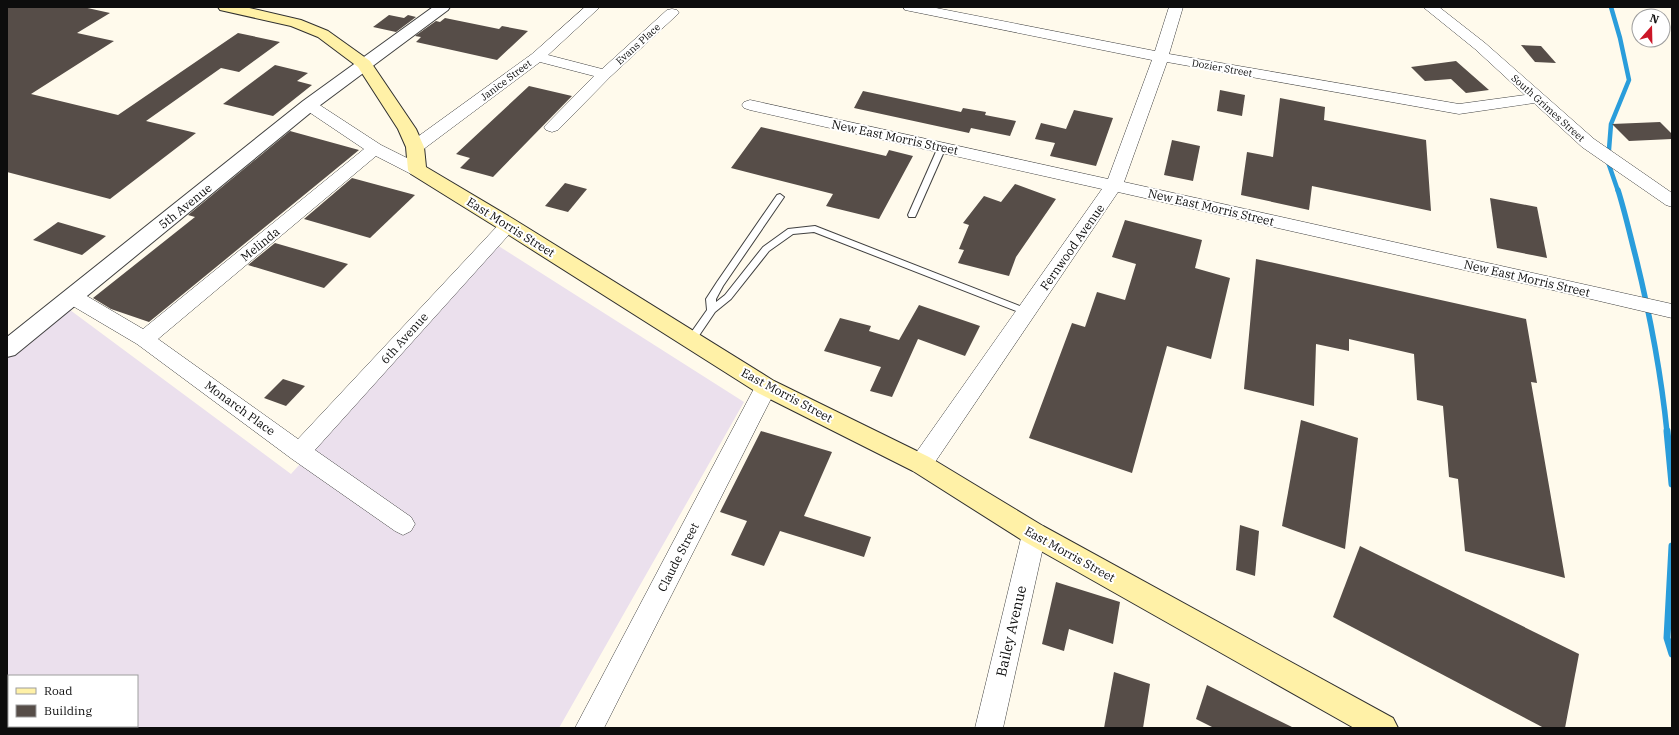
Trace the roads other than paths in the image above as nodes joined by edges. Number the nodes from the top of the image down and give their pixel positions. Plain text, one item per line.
1 (225, 7) edge
2 (443, 7) edge
3 (593, 7) edge
4 (910, 7) edge
5 (1176, 7) edge
6 (1430, 7) edge
7 (672, 13) dead end
8 (1161, 57) junction
9 (537, 58) junction
10 (364, 64) junction
11 (605, 74) junction
12 (1536, 98) junction
13 (309, 105) junction
14 (750, 105) dead end
15 (552, 127) dead end
16 (415, 147) junction
17 (942, 147) junction
18 (375, 149) junction
19 (417, 170) junction
20 (1114, 185) junction
21 (780, 197) dead end
22 (1672, 201) edge
23 (912, 215) dead end
24 (508, 225) junction
25 (73, 297) junction
26 (712, 310) junction
27 (1672, 311) edge
28 (1027, 312) junction
29 (144, 339) junction
30 (691, 340) junction
31 (7, 349) edge
32 (766, 387) junction
33 (300, 452) junction
34 (921, 464) junction
35 (403, 524) dead end
36 (1034, 534) junction
37 (589, 728) edge
38 (989, 728) edge
39 (1383, 728) edge

1 - 10 main road
2 - 10 street, 5th Avenue
3 - 9 street, Janice Street
4 - 8 street, Dozier Street
5 - 8 street, Fernwood Avenue
6 - 12 street, South Grimes Street
7 - 11 street, Evans Place
8 - 12 street, Dozier Street
8 - 20 street, Fernwood Avenue
9 - 11 street, Evans Place
9 - 16 street, Janice Street
10 - 13 street, 5th Avenue
10 - 16 main road
11 - 15 street, Evans Place
12 - 22 street, South Grimes Street
13 - 18 street
13 - 25 street, 5th Avenue
14 - 17 street, New East Morris Street
16 - 19 main road
17 - 20 street, New East Morris Street
17 - 23 lane
18 - 19 street
18 - 29 street, Melinda
19 - 24 main road, East Morris Street
20 - 27 street, New East Morris Street
20 - 28 street, Fernwood Avenue
21 - 26 lane
24 - 30 main road, East Morris Street
24 - 33 street, 6th Avenue
25 - 29 street, Monarch Place
25 - 31 street, 5th Avenue
26 - 28 lane
26 - 30 lane
28 - 34 street, Fernwood Avenue
29 - 33 street, Monarch Place
30 - 32 main road, East Morris Street
32 - 34 main road, East Morris Street
32 - 37 street, Claude Street
33 - 35 street, Monarch Place
34 - 36 main road, East Morris Street
36 - 38 street, Bailey Avenue
36 - 39 main road, East Morris Street

